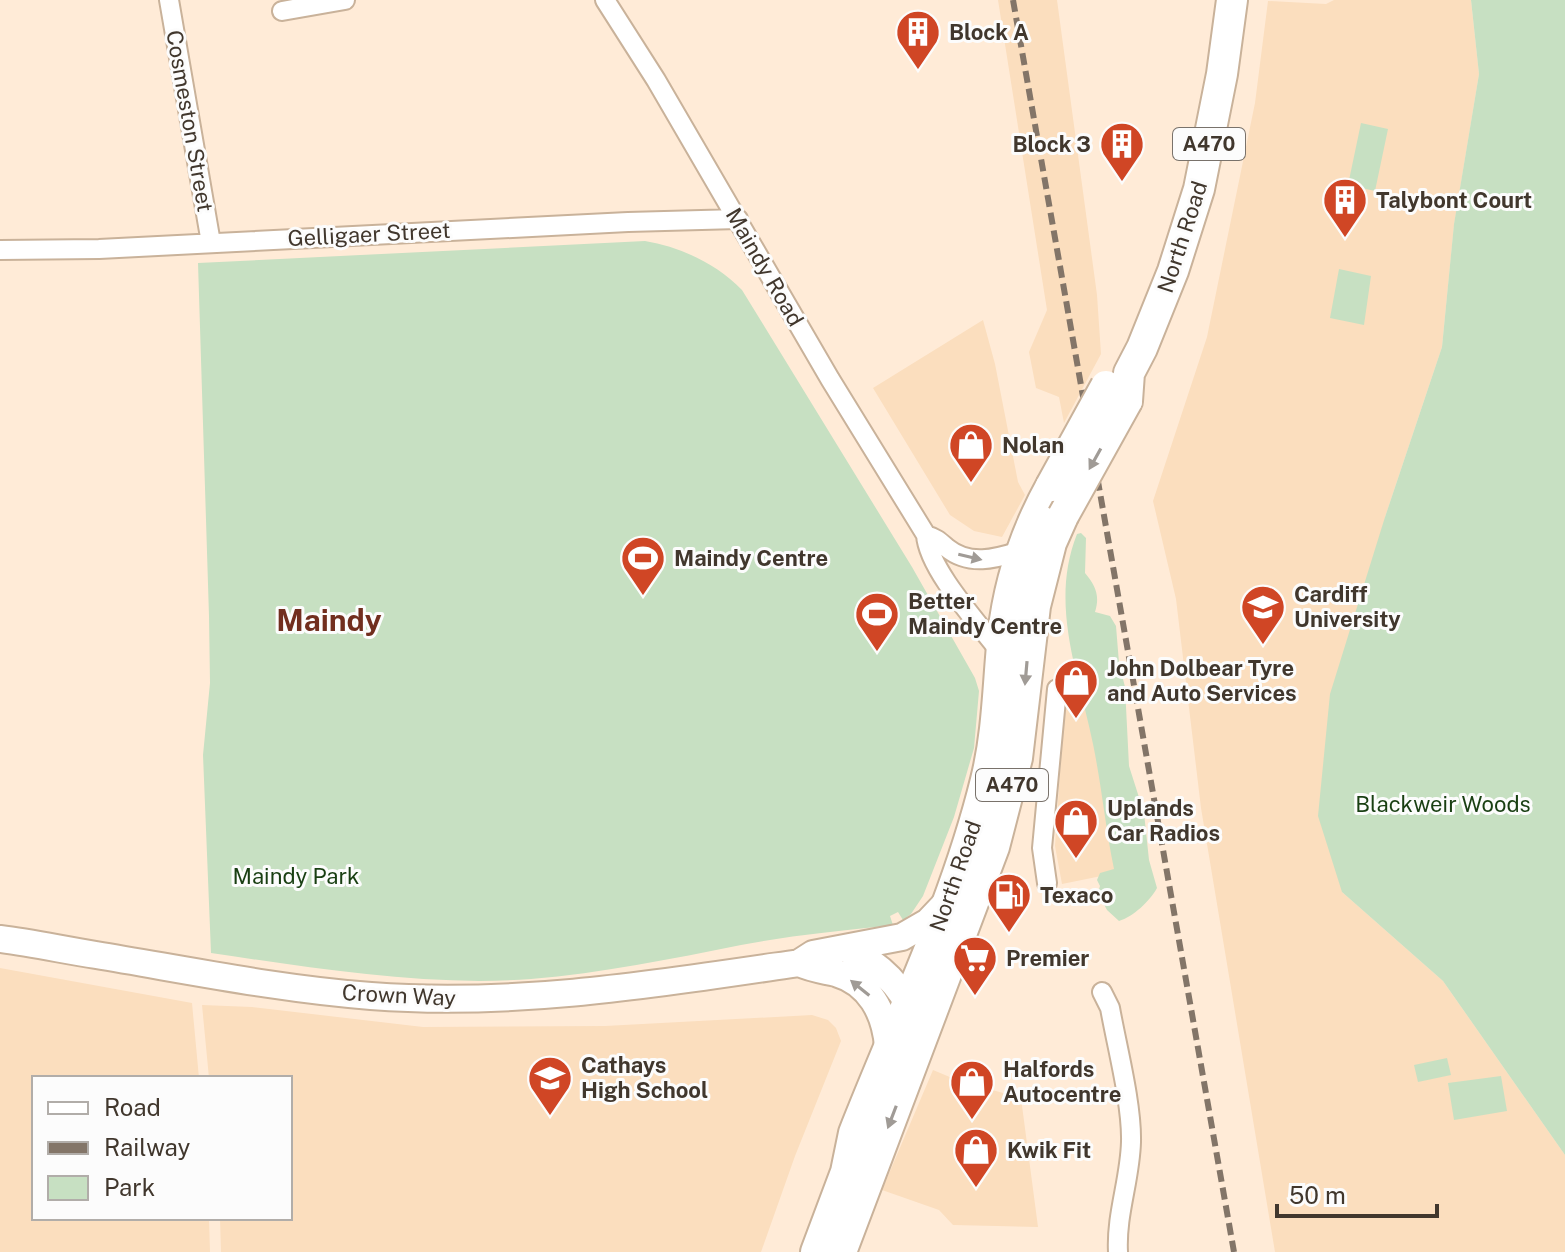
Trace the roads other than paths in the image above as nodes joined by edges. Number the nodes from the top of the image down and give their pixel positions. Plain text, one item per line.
1 (169, 0) edge
2 (345, 0) edge
3 (605, 0) edge
4 (1232, 0) edge
5 (282, 11) dead end
6 (738, 219) junction
7 (211, 243) junction
8 (0, 250) edge
9 (1135, 361) junction
10 (926, 535) junction
11 (1020, 551) junction
12 (1001, 653) junction
13 (1057, 689) dead end
14 (1017, 758) junction
15 (1049, 765) junction
16 (1047, 883) dead end
17 (947, 902) junction
18 (0, 939) edge
19 (849, 950) junction
20 (799, 963) junction
21 (1102, 992) dead end
22 (908, 1002) junction
23 (920, 1044) junction
24 (888, 1046) junction
25 (816, 1252) edge
26 (841, 1252) edge
27 (1118, 1252) edge

1 - 7 street, Cosmeston Street
2 - 5 street
3 - 6 street, Maindy Road
4 - 9 main road, North Road / A470
6 - 7 street, Gelligaer Street
6 - 10 street, Maindy Road
7 - 8 street, Gelligaer Street
9 - 11 main road, North Road / A470, bridge
9 -> 14 main road, North Road / A470, bridge
10 -> 11 street, Maindy Road
10 - 12 street, Maindy Road
11 - 12 main road, North Road / A470
12 - 17 main road, North Road / A470
13 - 15 street
14 - 15 street
14 - 23 main road, North Road / A470
15 - 16 street
17 - 19 street, Crown Way
17 - 22 main road, North Road / A470
18 - 20 street, Crown Way
19 - 20 street, Crown Way
19 - 22 street
24 -> 20 street, Crown Way
21 - 27 street
22 - 23 street
22 - 24 main road, North Road / A470
23 -> 26 main road, North Road / A470
24 - 25 main road, North Road / A470

